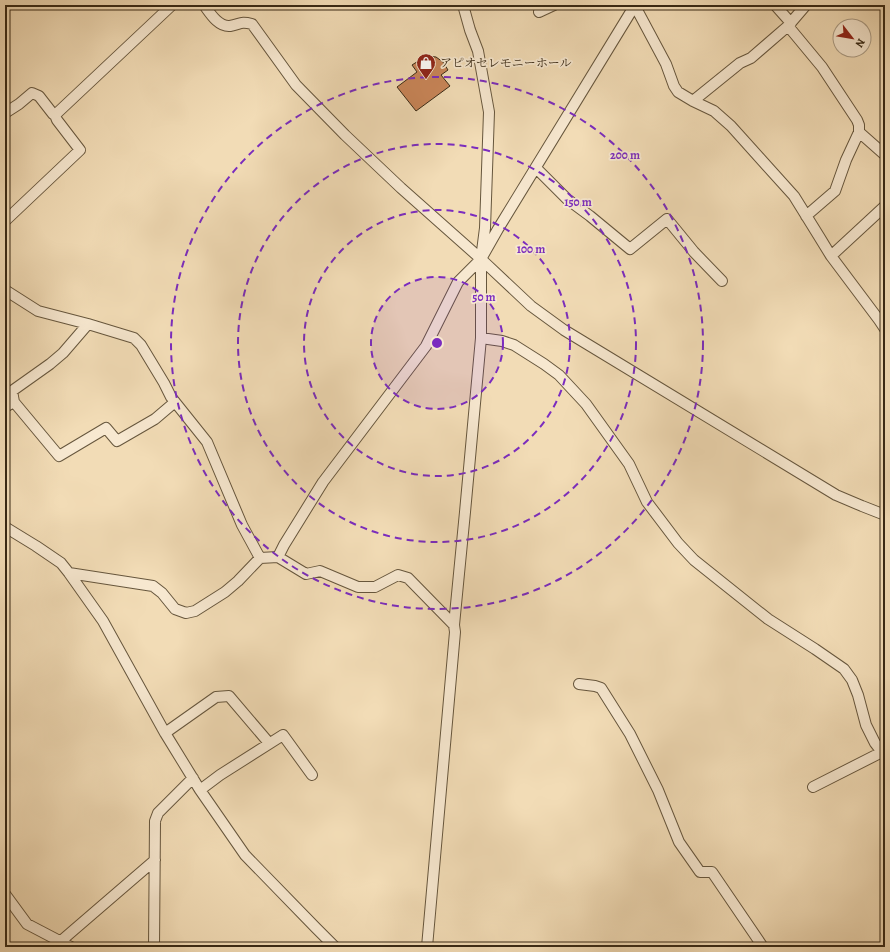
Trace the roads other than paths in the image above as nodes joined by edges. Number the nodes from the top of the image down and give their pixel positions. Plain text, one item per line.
1 (172, 5) edge
2 (204, 5) edge
3 (463, 5) edge
4 (554, 5) edge
5 (635, 5) edge
6 (775, 5) edge
7 (806, 5) edge
8 (539, 12) dead end
9 (789, 25) junction
10 (694, 101) junction
11 (5, 112) edge
12 (55, 115) junction
13 (859, 132) junction
14 (885, 155) edge
15 (536, 168) junction
16 (885, 206) edge
17 (806, 216) junction
18 (5, 221) edge
19 (830, 256) junction
20 (481, 259) junction
21 (722, 281) dead end
22 (5, 290) edge
23 (88, 324) junction
24 (885, 329) edge
25 (481, 338) junction
26 (175, 402) junction
27 (9, 404) edge
28 (885, 514) edge
29 (5, 528) edge
30 (278, 557) junction
31 (260, 558) junction
32 (69, 573) junction
33 (454, 625) junction
34 (579, 684) dead end
35 (166, 733) junction
36 (269, 743) junction
37 (883, 754) edge
38 (312, 775) dead end
39 (193, 778) junction
40 (813, 787) dead end
41 (200, 790) junction
42 (155, 860) junction
43 (5, 894) edge
44 (61, 941) junction
45 (71, 947) edge
46 (154, 947) edge
47 (335, 947) edge
48 (427, 947) edge
49 (763, 947) edge

1 - 12 street
2 - 20 street
3 - 20 street
4 - 8 street
5 - 10 street
5 - 15 street
6 - 9 street
7 - 9 street
9 - 10 street
9 - 13 street
10 - 17 street
11 - 12 street
12 - 18 street
13 - 14 street
13 - 17 street
15 - 20 street
15 - 21 street
16 - 19 street
17 - 19 street
19 - 24 street
20 - 25 street
20 - 28 street
20 - 30 street
22 - 23 street
23 - 26 street
23 - 27 street
25 - 33 street
25 - 37 street
26 - 27 street
26 - 31 street
29 - 32 street
30 - 31 street
30 - 33 street
31 - 32 street
32 - 35 street
33 - 48 street
34 - 49 street
35 - 36 street
35 - 39 street
36 - 38 street
36 - 41 street
37 - 40 street
39 - 41 street
39 - 42 street
41 - 47 street
42 - 44 street
42 - 46 street
43 - 44 street
44 - 45 street

